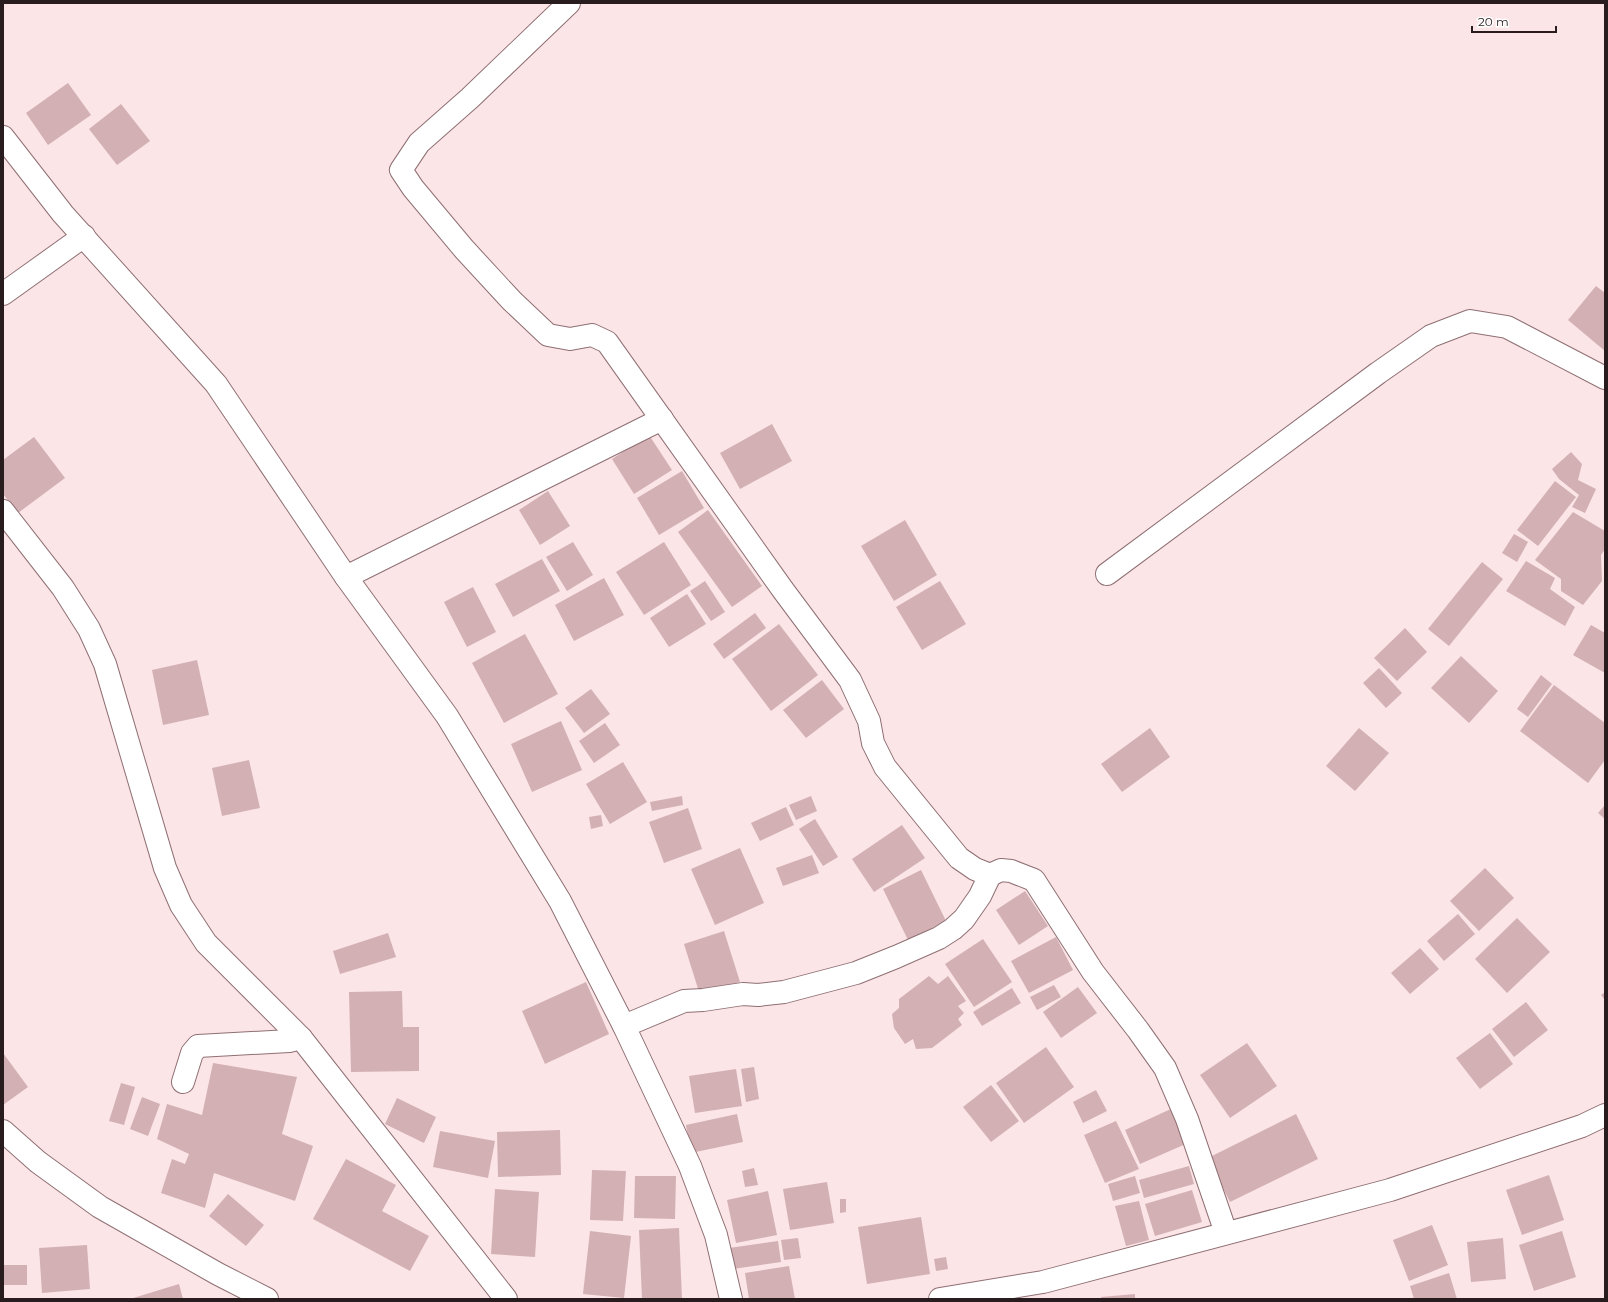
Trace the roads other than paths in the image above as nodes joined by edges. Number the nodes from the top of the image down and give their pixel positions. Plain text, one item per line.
1 (569, 3) edge
2 (3, 137) edge
3 (84, 236) junction
4 (3, 294) edge
5 (1605, 378) edge
6 (662, 419) junction
7 (3, 511) edge
8 (1107, 574) dead end
9 (346, 577) junction
10 (990, 876) junction
11 (624, 1026) junction
12 (302, 1038) junction
13 (183, 1082) dead end
14 (1605, 1115) edge
15 (3, 1131) edge
16 (1226, 1233) junction
17 (267, 1299) edge
18 (506, 1299) edge
19 (731, 1299) edge
20 (940, 1299) edge

1 - 6 street
2 - 3 street
3 - 4 street
3 - 9 street
5 - 8 street
6 - 9 street
6 - 10 street
7 - 12 street
9 - 11 street
10 - 11 street
10 - 16 street
11 - 19 street
12 - 13 street
12 - 18 street
14 - 16 street
15 - 17 street
16 - 20 street

